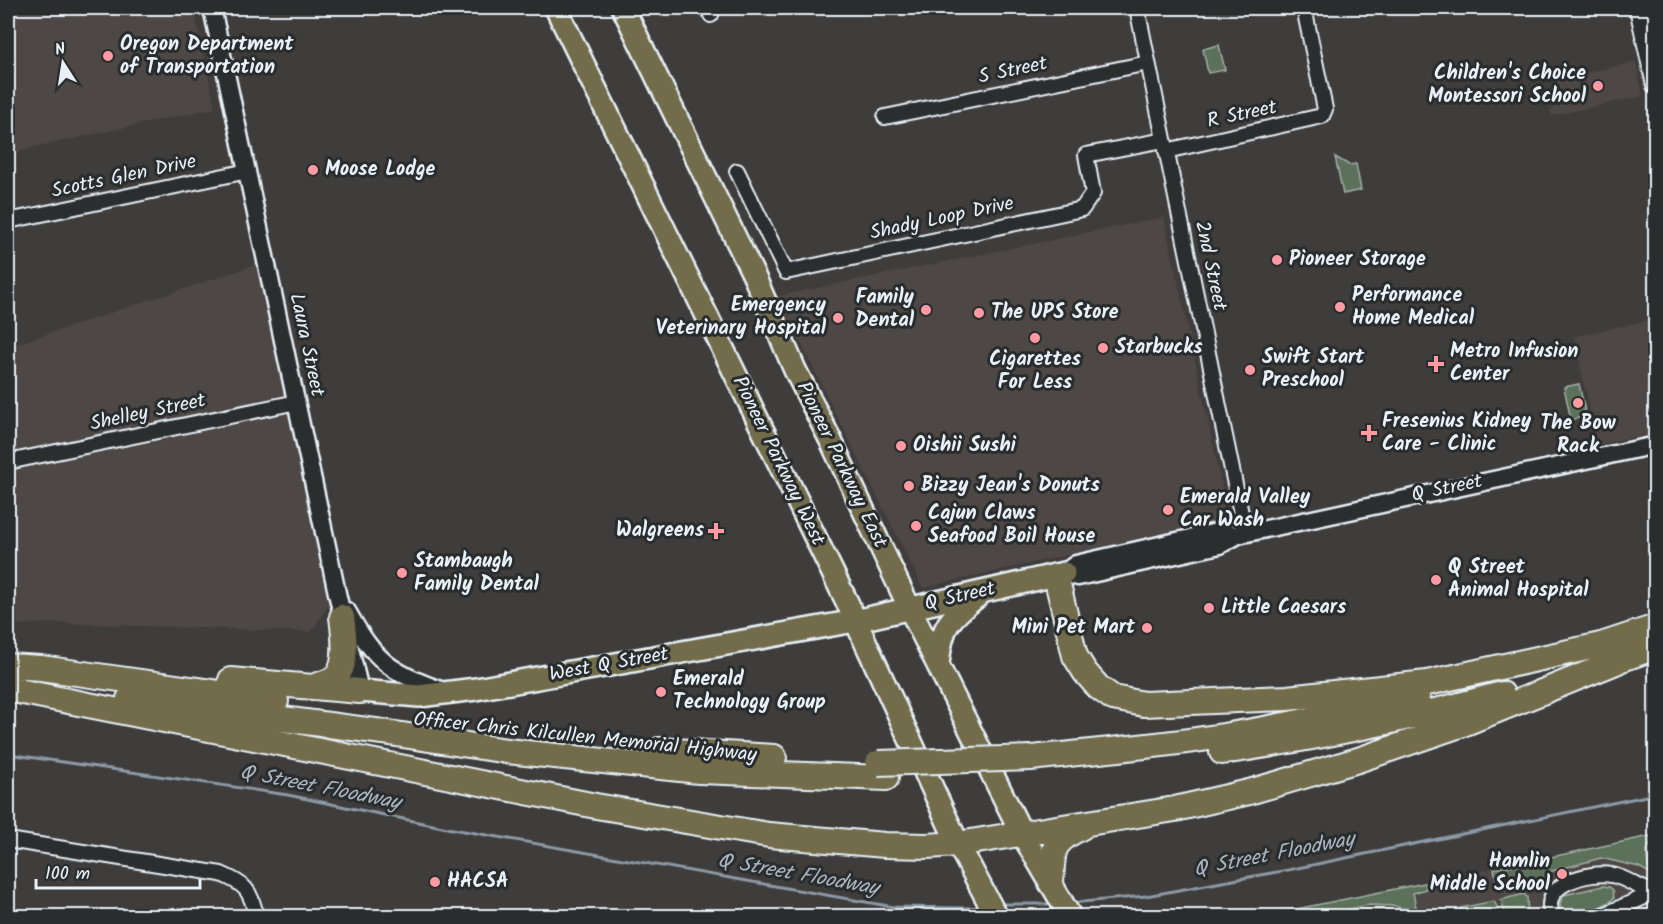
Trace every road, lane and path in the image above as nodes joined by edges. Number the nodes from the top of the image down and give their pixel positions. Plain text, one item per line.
1 (212, 8) edge
2 (556, 8) edge
3 (623, 8) edge
4 (1137, 8) edge
5 (1304, 8) edge
6 (1639, 8) edge
7 (1148, 63) junction
8 (1656, 85) edge
9 (885, 117) dead end
10 (1165, 146) junction
11 (248, 171) junction
12 (737, 171) dead end
13 (8, 221) edge
14 (297, 402) junction
15 (1656, 445) edge
16 (8, 462) edge
17 (1242, 534) junction
18 (1060, 574) junction
19 (981, 592) junction
20 (337, 593) junction
21 (910, 609) junction
22 (342, 617) junction
23 (855, 621) junction
24 (1656, 627) edge
25 (1656, 647) edge
26 (1613, 653) junction
27 (8, 666) edge
28 (938, 666) junction
29 (40, 668) junction
30 (8, 687) edge
31 (312, 687) junction
32 (360, 691) junction
33 (449, 693) junction
34 (882, 771) junction
35 (1089, 823) junction
36 (1022, 834) junction
37 (8, 840) edge
38 (958, 844) junction
39 (1051, 883) junction
40 (1654, 893) edge
41 (256, 916) edge
42 (996, 916) edge
43 (1070, 916) edge
44 (1553, 916) edge
45 (1602, 916) edge

1 - 11 street, Laura Street
2 - 23 main road, Pioneer Parkway West
3 - 21 main road, Pioneer Parkway East
4 - 7 street, 2nd Street
5 - 10 street, R Street
6 - 8 main road
7 - 9 street, S Street
7 - 10 street, 2nd Street
10 - 12 street, Shady Loop Drive
10 - 17 street, 2nd Street
11 - 13 street, Scotts Glen Drive
11 - 14 street, Laura Street
14 - 16 street, Shelley Street
14 - 20 street, Laura Street
15 - 17 street, Q Street
17 - 18 street, Q Street
18 - 19 main road, Q Street
18 - 26 highway
19 - 21 main road, Q Street
19 - 28 main road
20 - 22 street, Laura Street
20 - 33 street
21 - 23 main road, Q Street
21 - 28 main road, Pioneer Parkway East
22 - 31 highway
22 - 32 street, Laura Street
23 - 33 main road, West Q Street
23 - 38 main road, Pioneer Parkway West
24 - 26 highway, Officer Chris Kilcullen Memorial Highway
25 - 26 highway, Officer Chris Kilcullen Memorial Highway
26 - 34 highway, Officer Chris Kilcullen Memorial Highway
26 - 35 highway
27 - 29 highway, Officer Chris Kilcullen Memorial Highway
28 - 36 main road, Pioneer Parkway East
29 - 31 highway
29 - 34 highway, Officer Chris Kilcullen Memorial Highway
30 - 34 highway, Officer Chris Kilcullen Memorial Highway
30 - 38 highway
31 - 32 highway
32 - 33 main road, West Q Street
35 - 36 highway
35 - 39 highway
36 - 38 highway
36 - 39 main road, Pioneer Parkway East
37 - 41 street
38 - 42 main road, Pioneer Parkway West
39 - 43 main road, Pioneer Parkway East
40 - 44 street
40 - 45 street

